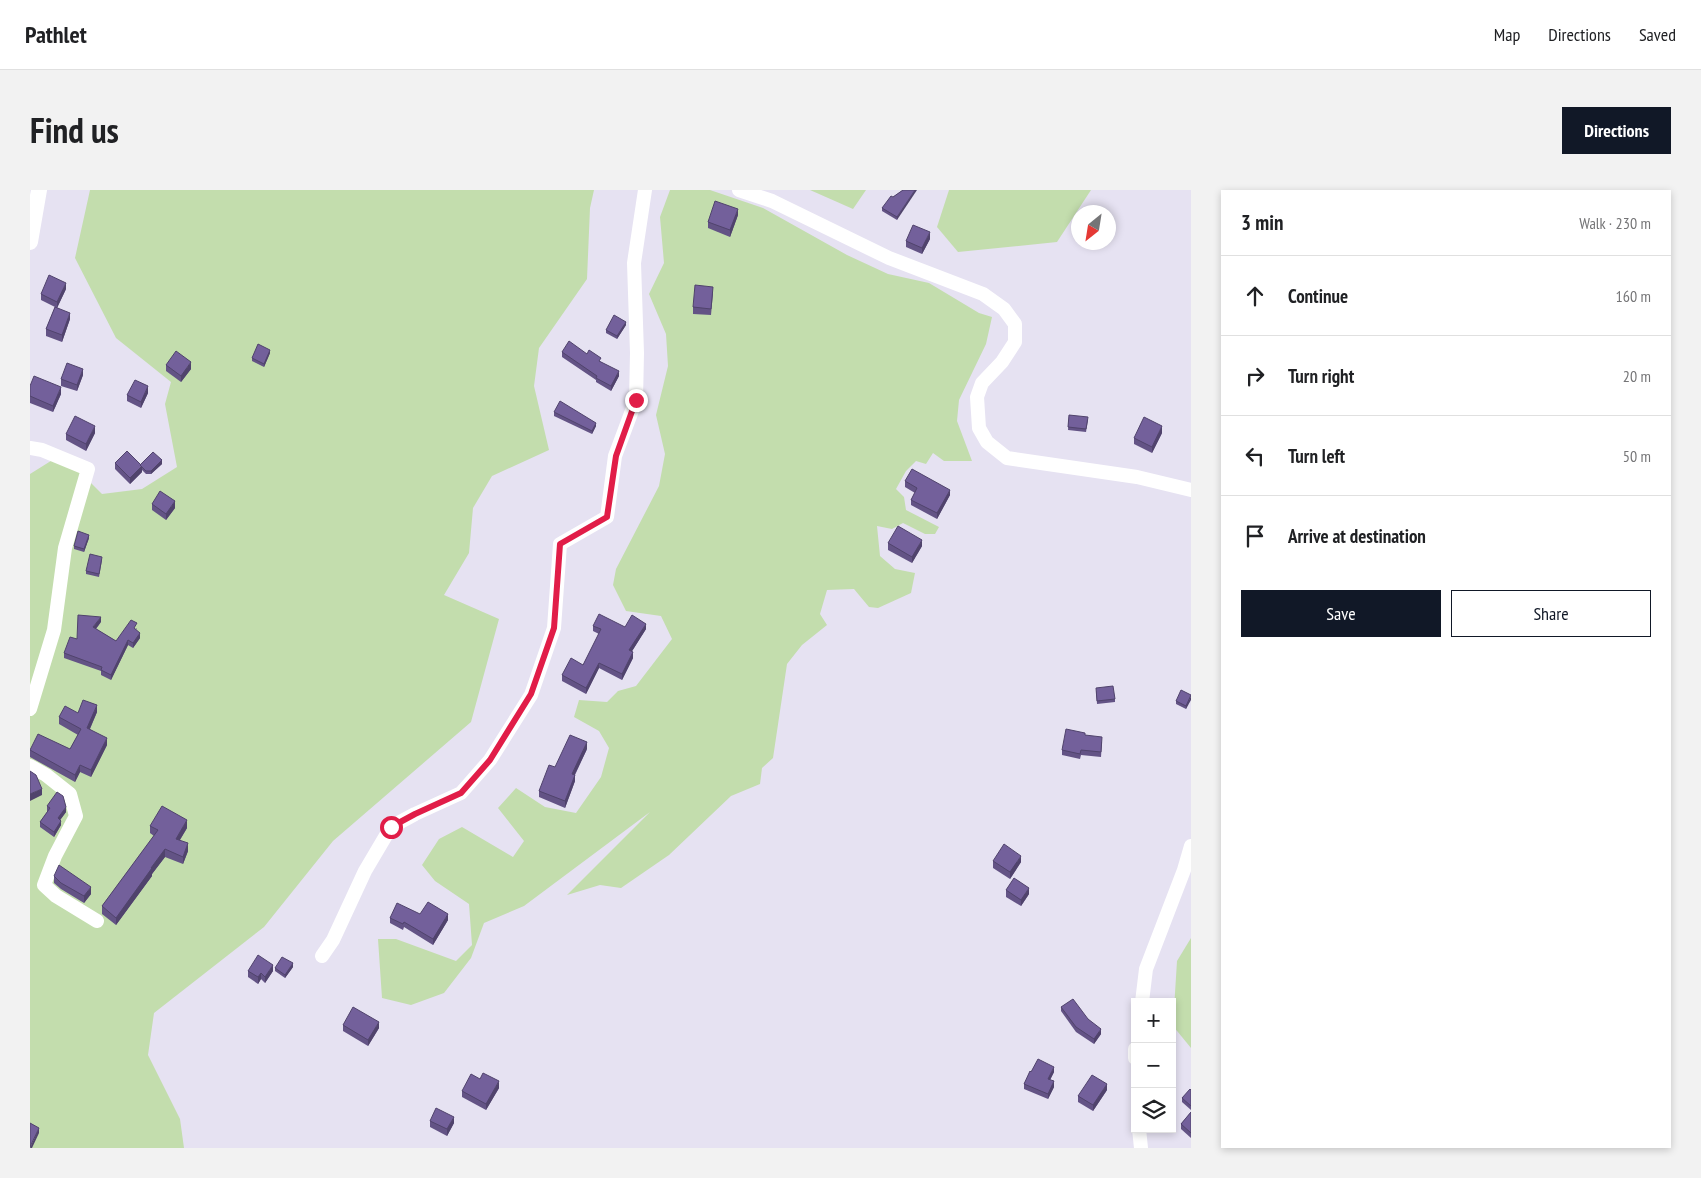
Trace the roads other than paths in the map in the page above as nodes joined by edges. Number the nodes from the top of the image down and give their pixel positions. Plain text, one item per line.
1 (39, 190) edge
2 (645, 190) edge
3 (739, 190) edge
4 (30, 242) edge
5 (30, 448) edge
6 (1191, 490) edge
7 (30, 709) edge
8 (30, 766) edge
9 (1191, 846) edge
10 (97, 921) dead end
11 (322, 956) dead end
12 (1142, 998) edge
13 (1139, 1133) edge
14 (1141, 1148) edge

1 - 4 street
2 - 11 street
3 - 6 street
5 - 7 street
8 - 10 street
9 - 12 street
13 - 14 street

